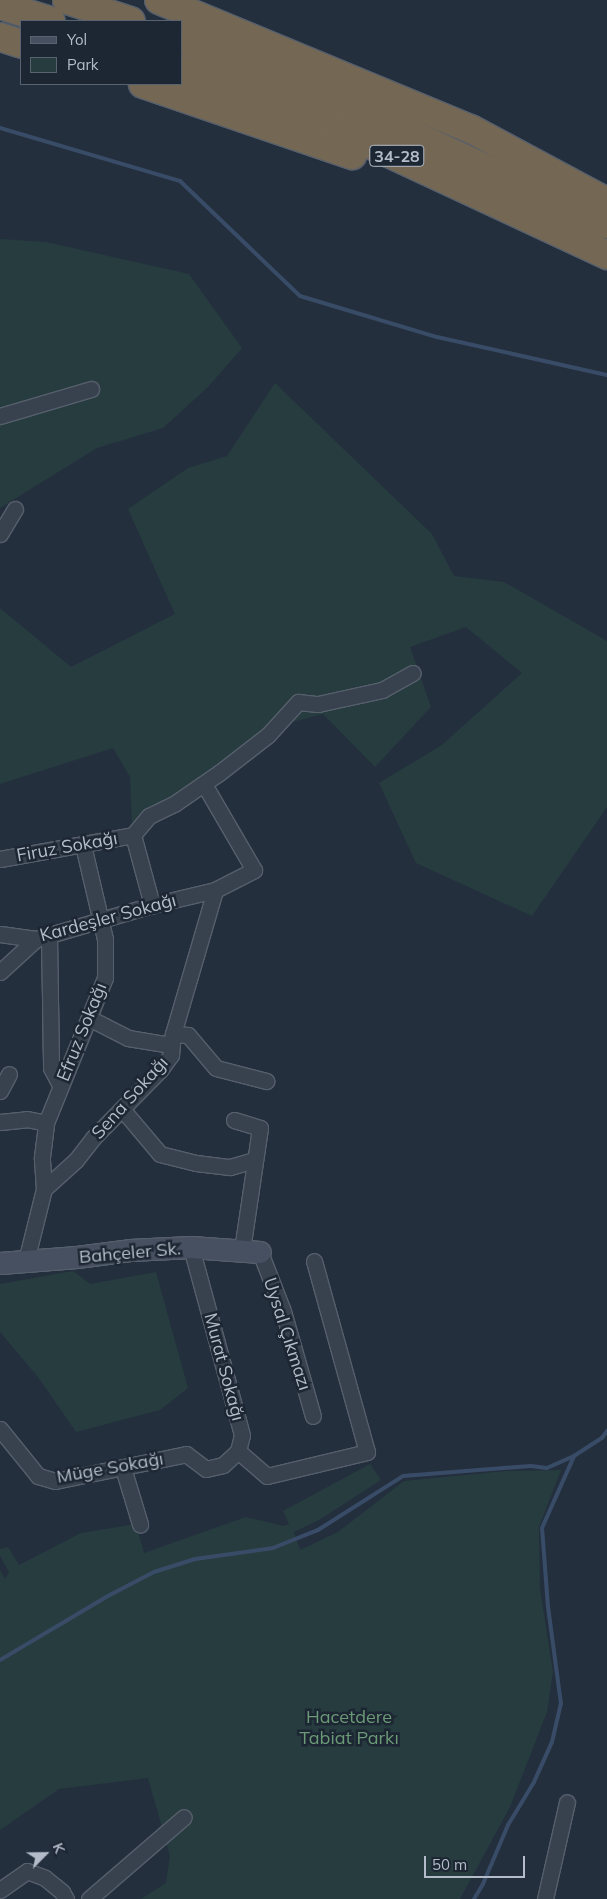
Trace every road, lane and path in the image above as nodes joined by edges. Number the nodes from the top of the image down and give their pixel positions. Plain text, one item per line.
1 (67, 0) edge
2 (159, 0) edge
3 (177, 0) edge
4 (0, 6) edge
5 (48, 20) edge
6 (127, 20) edge
7 (244, 34) junction
8 (0, 37) edge
9 (182, 39) edge
10 (20, 44) edge
11 (182, 69) edge
12 (146, 85) edge
13 (607, 202) edge
14 (507, 207) junction
15 (607, 224) edge
16 (607, 255) edge
17 (91, 389) dead end
18 (0, 416) edge
19 (15, 509) dead end
20 (2, 525) edge
21 (413, 673) dead end
22 (204, 784) junction
23 (133, 835) junction
24 (82, 845) junction
25 (0, 859) edge
26 (215, 890) junction
27 (152, 905) junction
28 (101, 919) junction
29 (0, 934) edge
30 (43, 937) junction
31 (0, 972) edge
32 (89, 1018) junction
33 (172, 1040) junction
34 (9, 1074) dead end
35 (266, 1081) dead end
36 (60, 1086) junction
37 (0, 1091) edge
38 (122, 1109) junction
39 (234, 1120) dead end
40 (0, 1122) edge
41 (46, 1123) junction
42 (255, 1160) junction
43 (44, 1189) junction
44 (191, 1248) junction
45 (251, 1252) junction
46 (26, 1261) junction
47 (314, 1261) dead end
48 (0, 1263) edge
49 (313, 1416) dead end
50 (0, 1429) edge
51 (238, 1451) junction
52 (123, 1468) junction
53 (140, 1524) dead end
54 (568, 1802) dead end
55 (184, 1816) dead end
56 (0, 1890) edge
57 (66, 1899) edge
58 (89, 1899) edge
59 (544, 1899) edge

1 - 6 highway
2 - 7 highway
3 - 7 highway
4 - 5 highway
7 - 13 highway
8 - 10 highway
9 - 15 highway, 34-28
11 - 14 highway, 34-28
12 - 14 highway
14 - 16 highway, 34-28
17 - 18 street
19 - 20 street
21 - 22 street
22 - 23 street
22 - 26 street, Kardeşler Sokağı
23 - 24 street, Firuz Sokağı
23 - 27 street
24 - 25 street, Firuz Sokağı
24 - 28 street, Efruz Sokağı
26 - 27 street, Kardeşler Sokağı
26 - 33 street, Sena Sokağı
27 - 28 street, Kardeşler Sokağı
28 - 30 street, Kardeşler Sokağı
28 - 32 street, Efruz Sokağı
29 - 30 street, Kardeşler Sokağı
30 - 31 street
30 - 36 street
32 - 33 street
32 - 36 street, Efruz Sokağı
33 - 35 street
33 - 38 street, Sena Sokağı
34 - 37 street
36 - 41 street, Efruz Sokağı
38 - 42 street
38 - 43 street, Sena Sokağı
39 - 42 street
40 - 41 street
41 - 43 street, Efruz Sokağı
42 - 45 street
43 - 46 street
44 - 45 street, Bahçeler Sk.
44 - 46 street, Bahçeler Sk.
44 - 51 street, Murat Sokağı
45 - 49 street, Uysal Çıkmazı
46 - 48 street, Bahçeler Sk.
47 - 51 street
50 - 52 street, Müge Sokağı
51 - 52 street, Müge Sokağı
52 - 53 street
54 - 59 street
55 - 58 street
56 - 57 street

